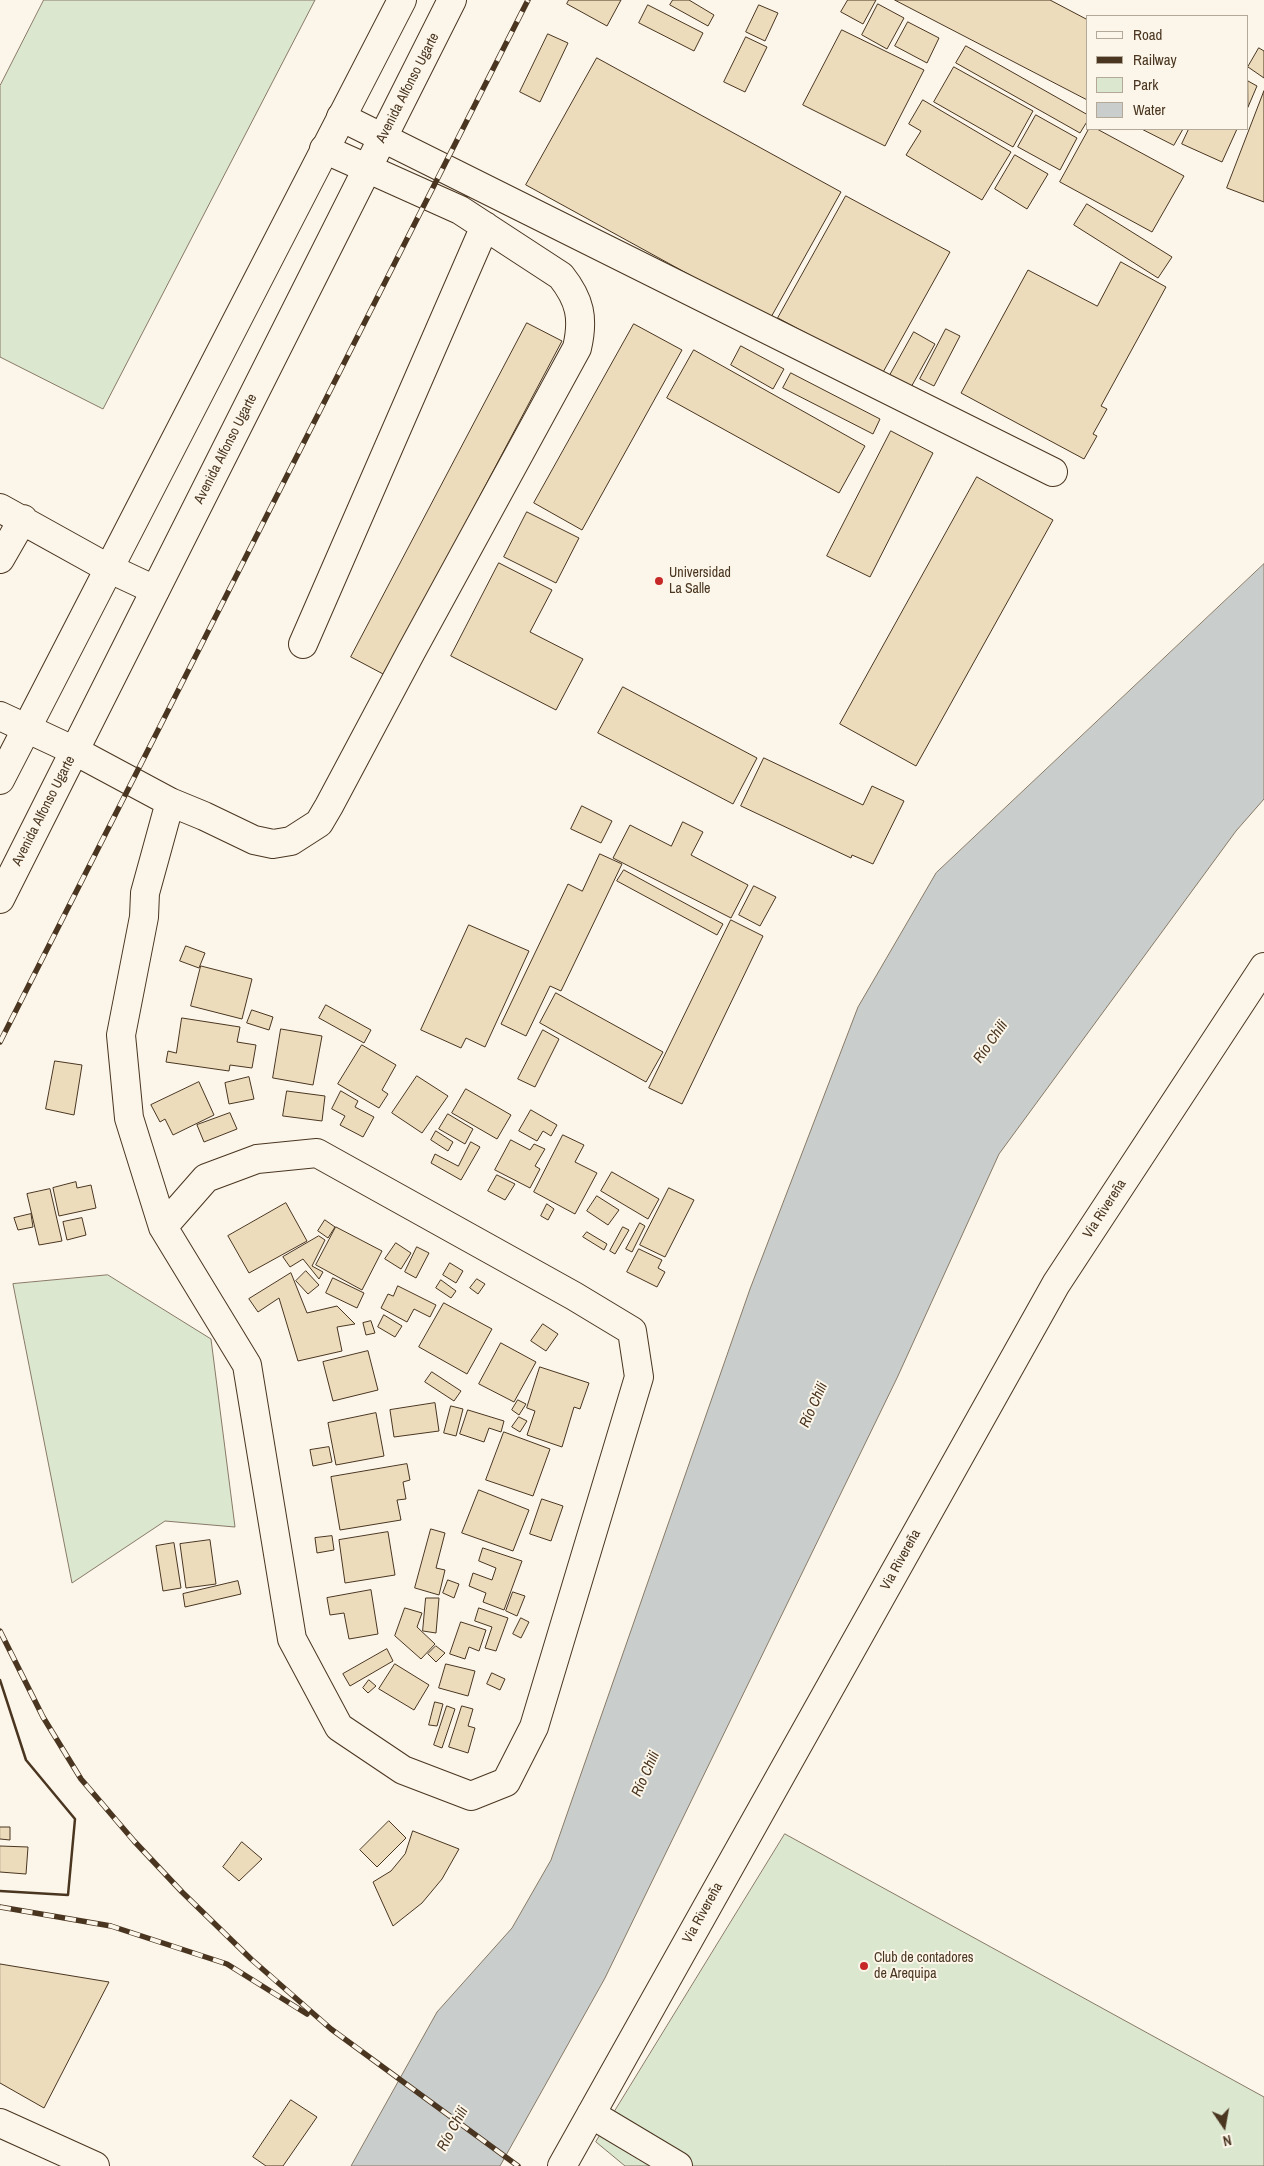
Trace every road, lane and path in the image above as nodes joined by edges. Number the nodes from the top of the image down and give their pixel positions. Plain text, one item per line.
1 (402, 0) edge
2 (452, 0) edge
3 (341, 117) junction
4 (384, 138) junction
5 (324, 149) junction
6 (367, 168) junction
7 (485, 226) junction
8 (1053, 472) dead end
9 (11, 514) edge
10 (0, 559) edge
11 (108, 568) junction
12 (155, 590) junction
13 (303, 644) dead end
14 (0, 716) edge
15 (26, 728) junction
16 (74, 752) junction
17 (0, 780) edge
18 (170, 802) junction
19 (0, 899) edge
20 (1264, 967) edge
21 (163, 1227) junction
22 (591, 2114) junction
23 (0, 2124) edge
24 (94, 2166) edge
25 (562, 2166) edge
26 (678, 2166) edge

1 - 3 street
2 - 4 street, Avenida Alfonso Ugarte
3 - 4 street
3 - 5 street
4 - 6 street, Avenida Alfonso Ugarte
4 - 8 street
5 - 6 street
5 - 11 street
6 - 7 street
6 - 12 street, Avenida Alfonso Ugarte
7 - 13 street
7 - 18 street
9 - 10 street
9 - 11 street
11 - 12 street
11 - 15 street
12 - 16 street, Avenida Alfonso Ugarte
14 - 15 street
15 - 16 street
15 - 17 street
16 - 18 street
16 - 19 street, Avenida Alfonso Ugarte
18 - 21 street
20 - 22 street, Via Rivereña
21 - 21 street
22 - 25 street, Via Rivereña
22 - 26 street
23 - 24 street

